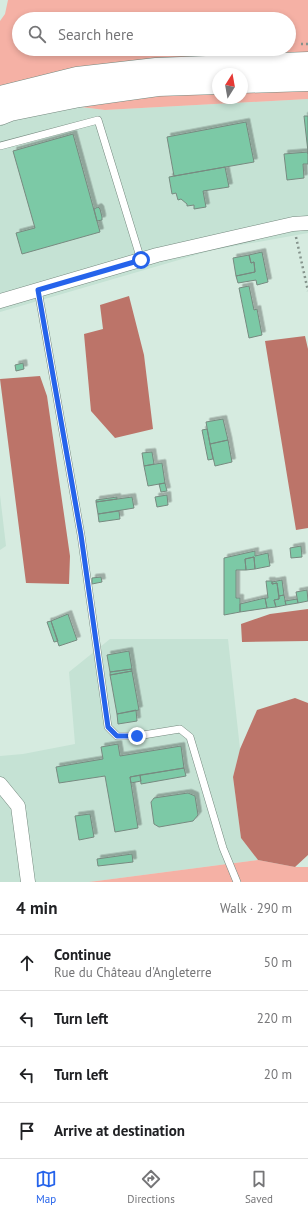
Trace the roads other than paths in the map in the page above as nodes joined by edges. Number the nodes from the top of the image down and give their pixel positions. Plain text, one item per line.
1 (308, 63) edge
2 (308, 80) edge
3 (248, 82) edge
4 (212, 83) edge
5 (0, 97) edge
6 (0, 114) edge
7 (0, 146) edge
8 (308, 223) edge
9 (141, 260) junction
10 (38, 290) junction
11 (0, 301) edge
12 (0, 784) edge
13 (28, 882) edge
14 (237, 882) edge

1 - 5 main road
2 - 3 main road
4 - 6 main road
7 - 9 lane
8 - 9 street
9 - 10 street
10 - 11 street
10 - 14 lane
12 - 13 street

